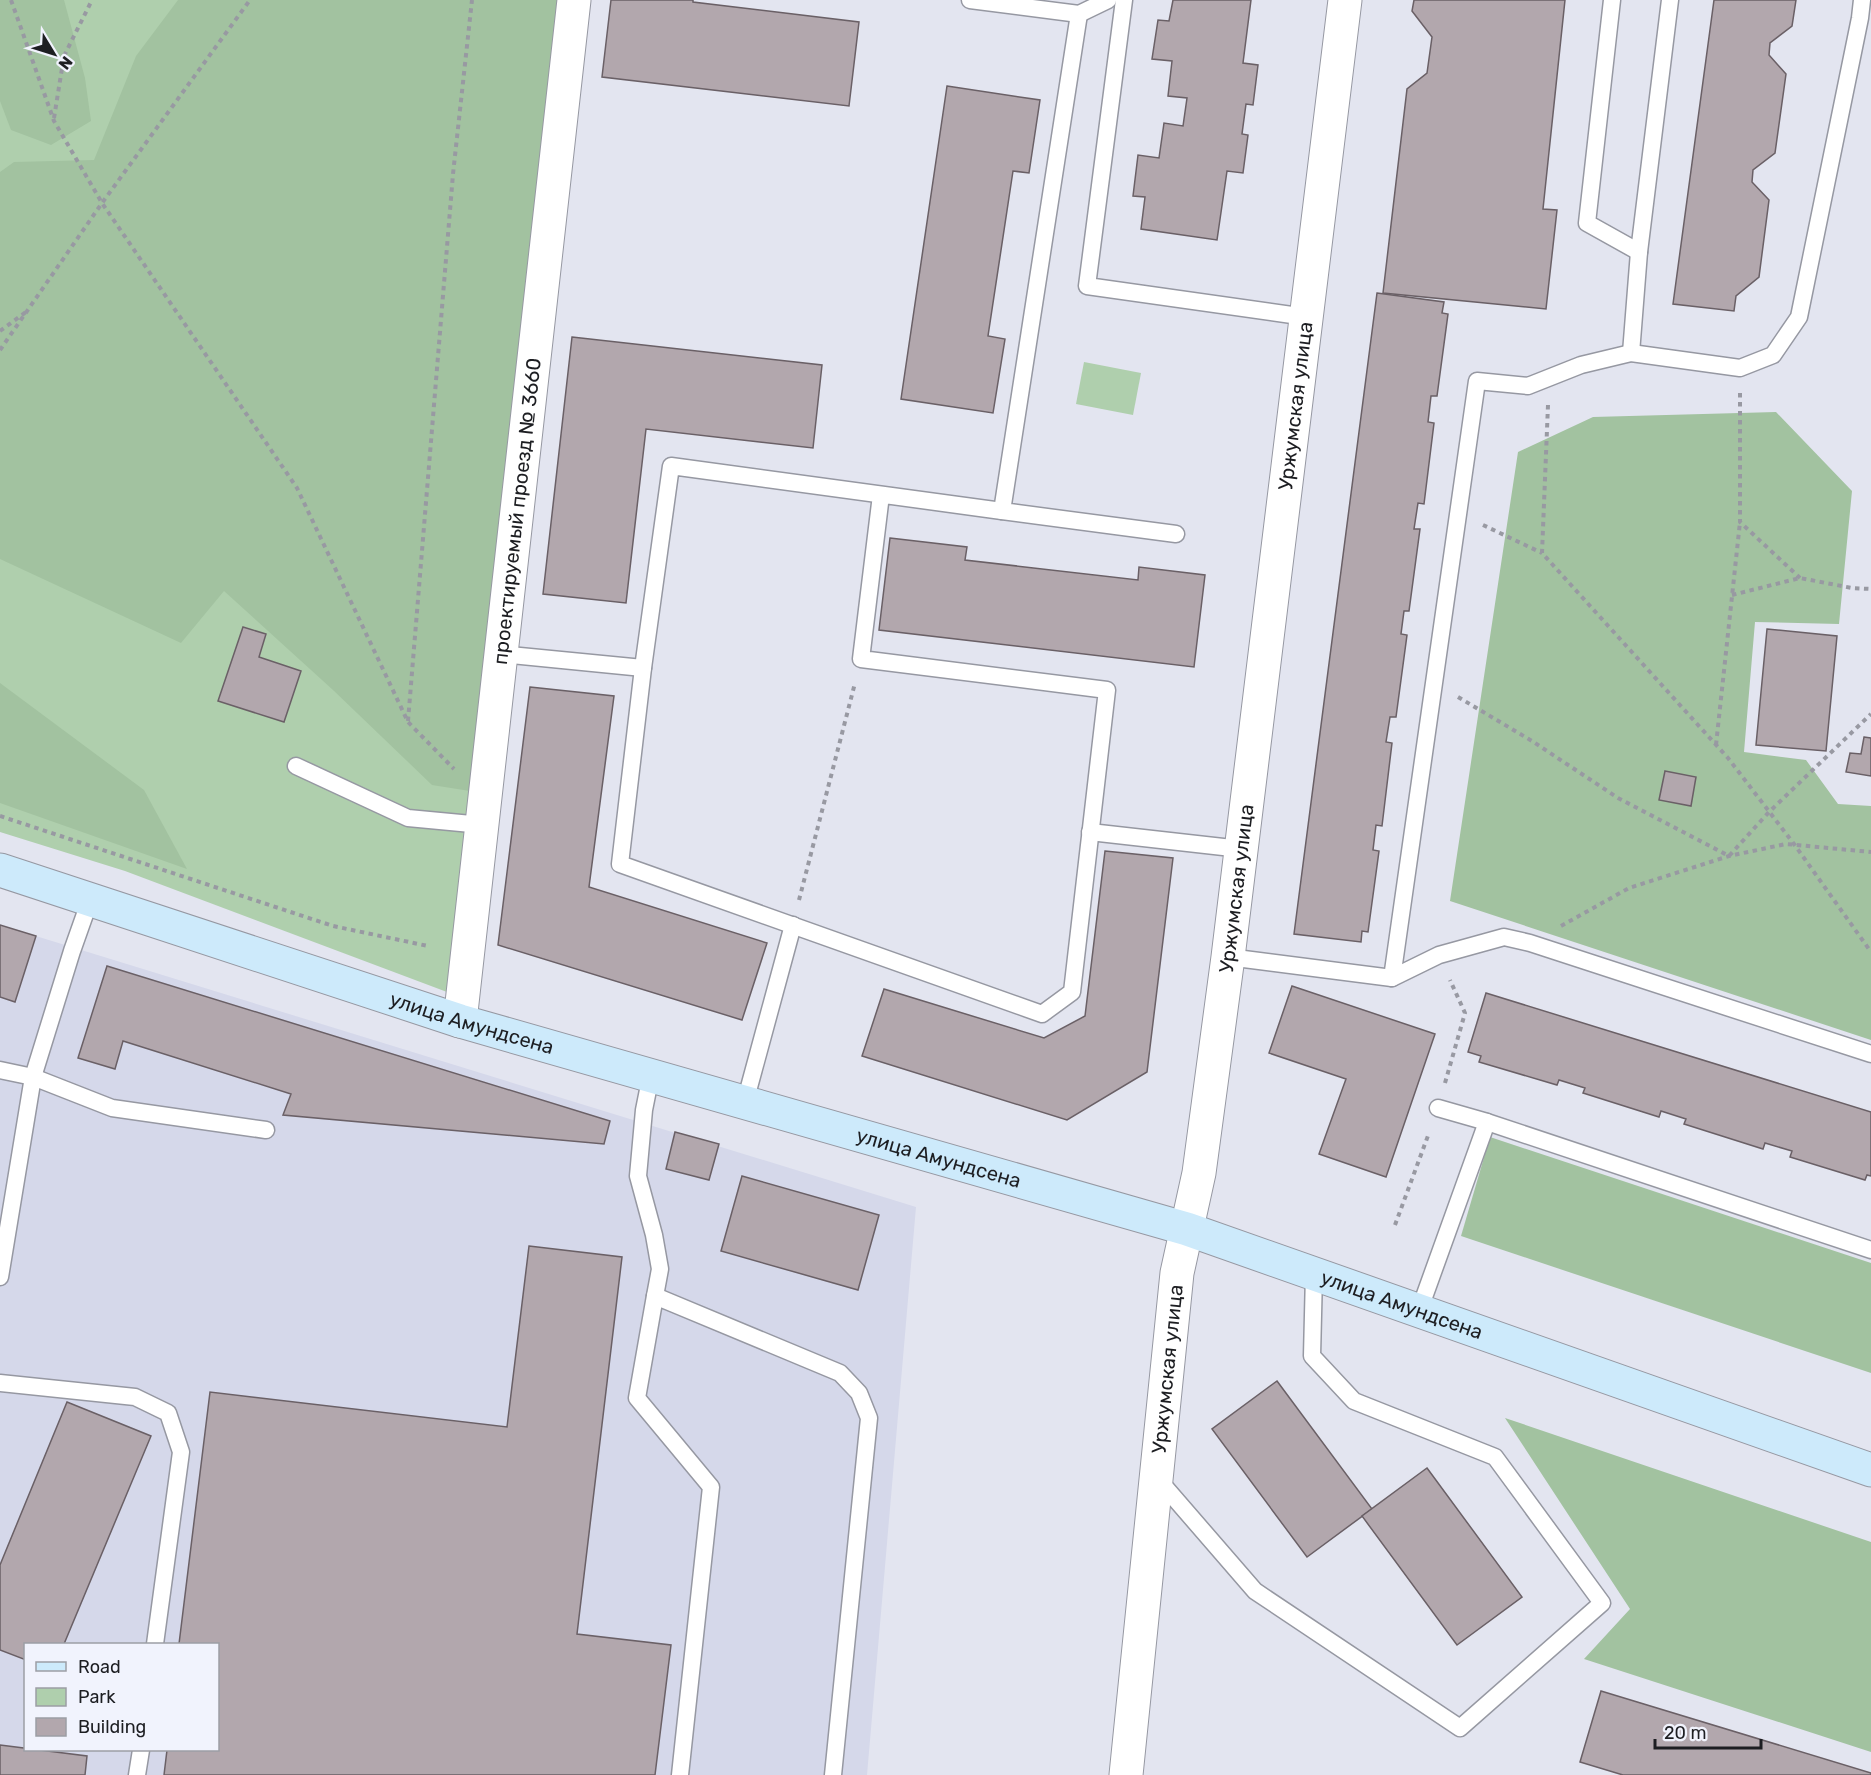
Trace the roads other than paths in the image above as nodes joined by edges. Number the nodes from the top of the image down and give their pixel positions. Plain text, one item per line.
1 (574, 0) edge
2 (970, 0) edge
3 (1108, 0) edge
4 (1124, 0) edge
5 (1345, 0) edge
6 (1612, 0) edge
7 (1671, 0) edge
8 (1862, 0) edge
9 (1080, 14) junction
10 (1639, 252) junction
11 (1306, 317) junction
12 (1631, 353) junction
13 (881, 495) junction
14 (1002, 511) junction
15 (1176, 534) dead end
16 (500, 654) junction
17 (643, 668) junction
18 (296, 766) dead end
19 (482, 825) junction
20 (1090, 832) junction
21 (1241, 849) junction
22 (0, 870) edge
23 (90, 900) junction
24 (793, 925) junction
25 (1228, 957) junction
26 (1392, 978) junction
27 (460, 1021) junction
28 (1871, 1054) edge
29 (0, 1070) edge
30 (651, 1076) junction
31 (33, 1077) junction
32 (745, 1102) junction
33 (1438, 1108) dead end
34 (1487, 1122) junction
35 (266, 1130) dead end
36 (1186, 1229) junction
37 (1871, 1250) edge
38 (1314, 1274) junction
39 (0, 1277) edge
40 (655, 1296) junction
41 (1419, 1311) junction
42 (0, 1383) edge
43 (1871, 1470) edge
44 (1157, 1477) junction
45 (155, 1643) edge
46 (141, 1751) edge
47 (137, 1775) edge
48 (680, 1775) edge
49 (833, 1775) edge
50 (1126, 1775) edge

1 - 16 street, проектируемый проезд № 3660
2 - 9 lane
3 - 9 lane
4 - 11 lane
5 - 11 street, Уржумская улица
6 - 10 lane
7 - 10 lane
8 - 12 lane
9 - 14 lane
10 - 12 lane
11 - 21 street, Уржумская улица
12 - 26 lane
13 - 14 lane
13 - 17 lane
13 - 20 lane
14 - 15 lane
16 - 17 lane
16 - 19 street, проектируемый проезд № 3660
17 - 24 lane
18 - 19 lane
19 - 27 street, проектируемый проезд № 3660
20 - 21 lane
20 - 24 lane
21 - 25 street, Уржумская улица
22 - 23 street, улица Амундсена
23 - 27 street, улица Амундсена
23 - 31 lane
24 - 32 lane
25 - 26 lane
25 - 36 street, Уржумская улица
26 - 28 lane
27 - 30 street, улица Амундсена
29 - 31 lane
30 - 32 street, улица Амундсена
30 - 40 lane
31 - 35 lane
31 - 39 lane
32 - 36 street, улица Амундсена
33 - 34 lane
34 - 37 lane
34 - 41 lane
36 - 38 street, улица Амундсена
36 - 44 street, Уржумская улица
38 - 41 street, улица Амундсена
38 - 44 lane
40 - 48 lane
40 - 49 lane
41 - 43 street, улица Амундсена
42 - 45 lane
44 - 50 street, Уржумская улица
46 - 47 lane

